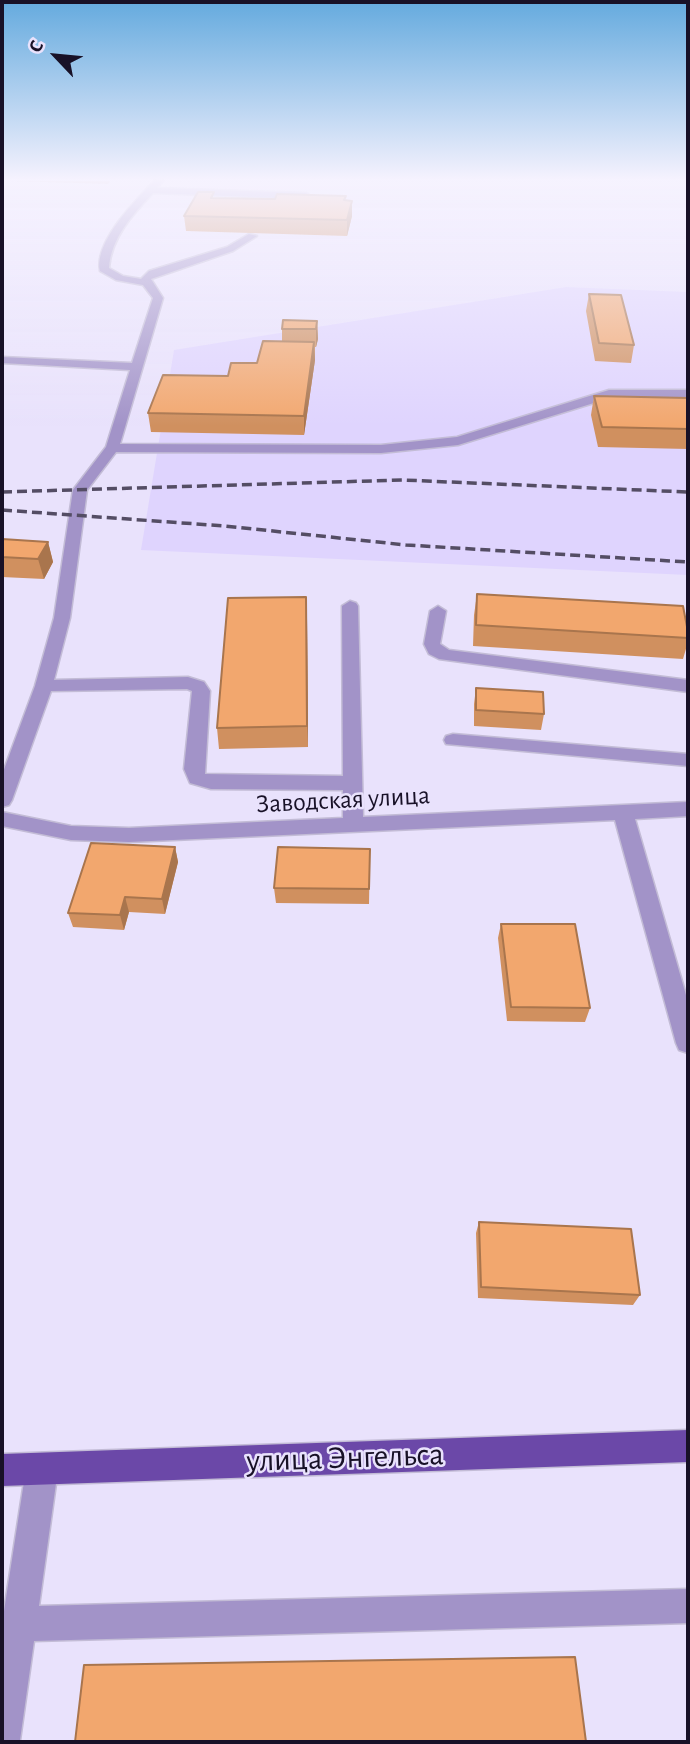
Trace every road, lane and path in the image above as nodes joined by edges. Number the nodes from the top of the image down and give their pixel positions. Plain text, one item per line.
1 (104, 262) edge
2 (186, 262) edge
3 (146, 283) junction
4 (2, 360) edge
5 (136, 367) junction
6 (688, 394) edge
7 (112, 448) junction
8 (349, 606) dead end
9 (438, 611) dead end
10 (44, 686) junction
11 (688, 686) edge
12 (453, 740) dead end
13 (688, 760) edge
14 (353, 783) junction
15 (2, 800) edge
16 (688, 809) edge
17 (623, 811) junction
18 (2, 819) edge
19 (353, 825) junction
20 (688, 1043) edge
21 (688, 1446) edge
22 (42, 1469) junction
23 (2, 1470) edge
24 (688, 1606) edge
25 (20, 1624) junction
26 (2, 1740) edge

1 - 3 street
2 - 3 street
3 - 5 street
4 - 5 street
5 - 7 street
6 - 7 street
7 - 10 street
8 - 14 street
9 - 11 street
10 - 14 street
10 - 15 street
12 - 13 street
14 - 19 street
16 - 17 street, Заводская улица
17 - 19 street, Заводская улица
17 - 20 street
18 - 19 street, Заводская улица
21 - 22 main road, улица Энгельса
22 - 23 main road, улица Энгельса
22 - 25 street
24 - 25 street
25 - 26 street

